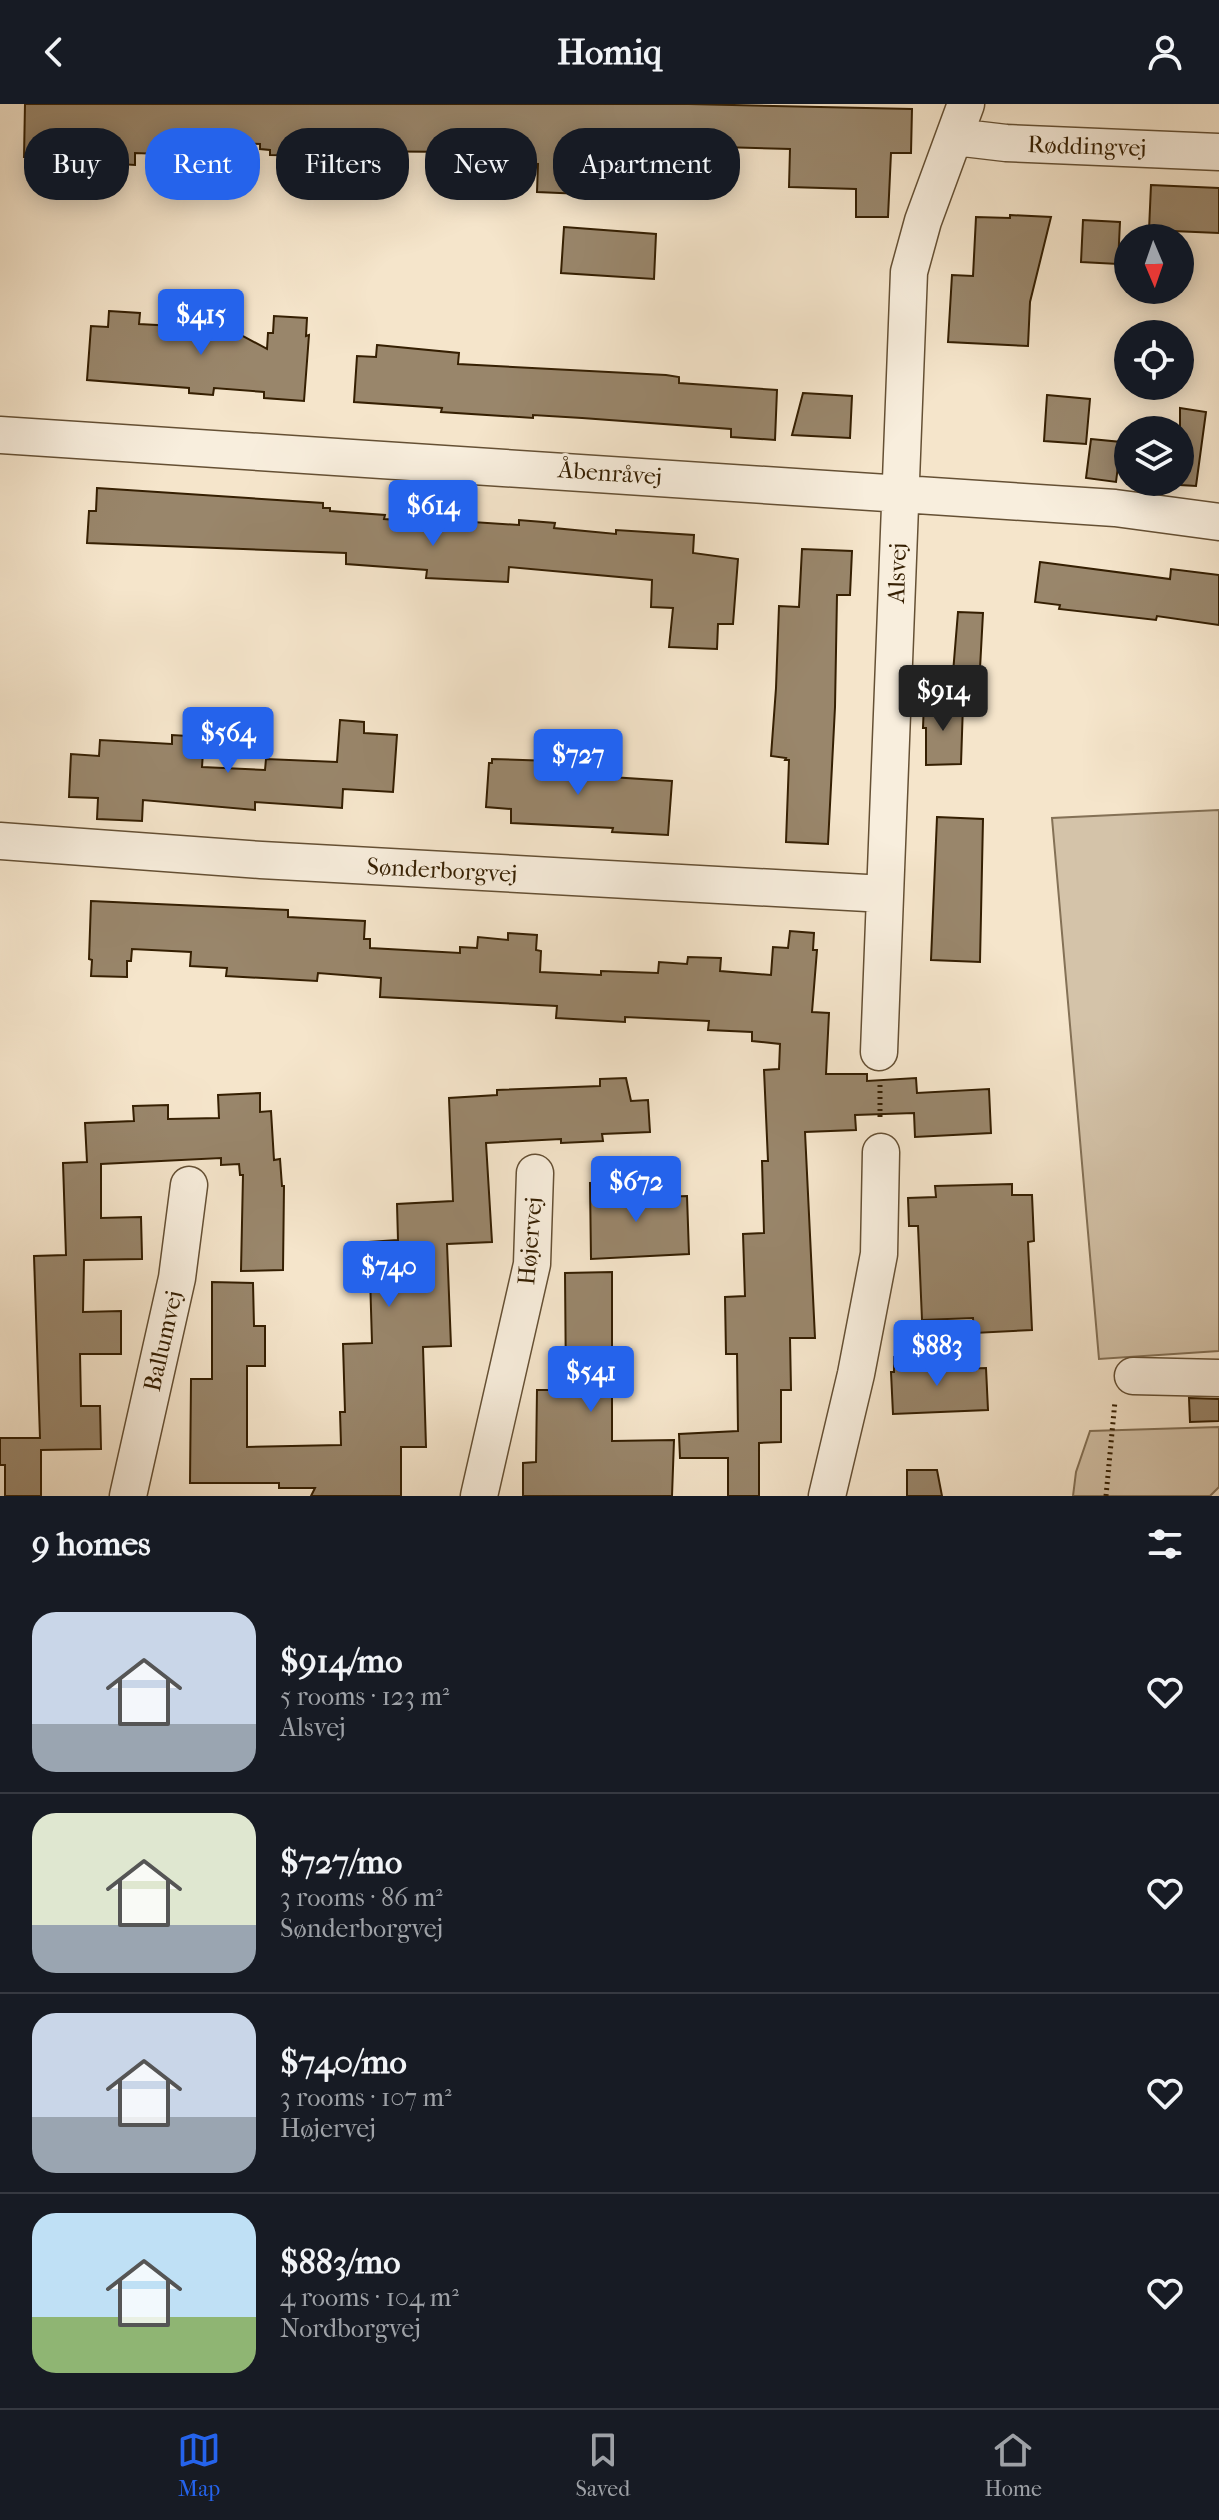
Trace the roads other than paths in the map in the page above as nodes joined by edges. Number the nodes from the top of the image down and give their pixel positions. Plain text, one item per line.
1 (961, 120) edge
2 (1219, 152) edge
3 (0, 435) edge
4 (899, 494) junction
5 (1219, 522) edge
6 (0, 841) edge
7 (885, 894) junction
8 (879, 1065) road end
9 (881, 1152) road end
10 (535, 1173) dead end
11 (189, 1185) dead end
12 (1133, 1376) road end
13 (1219, 1378) edge
14 (128, 1496) edge
15 (479, 1496) edge
16 (827, 1496) edge

1 - 2 street, Røddingvej
1 - 4 street, Alsvej
3 - 4 street, Åbenråvej
4 - 5 street, Åbenråvej
4 - 7 street, Alsvej
6 - 7 street, Sønderborgvej
7 - 8 street, Alsvej
9 - 16 street
10 - 15 street, Højervej
11 - 14 street, Ballumvej
12 - 13 street

